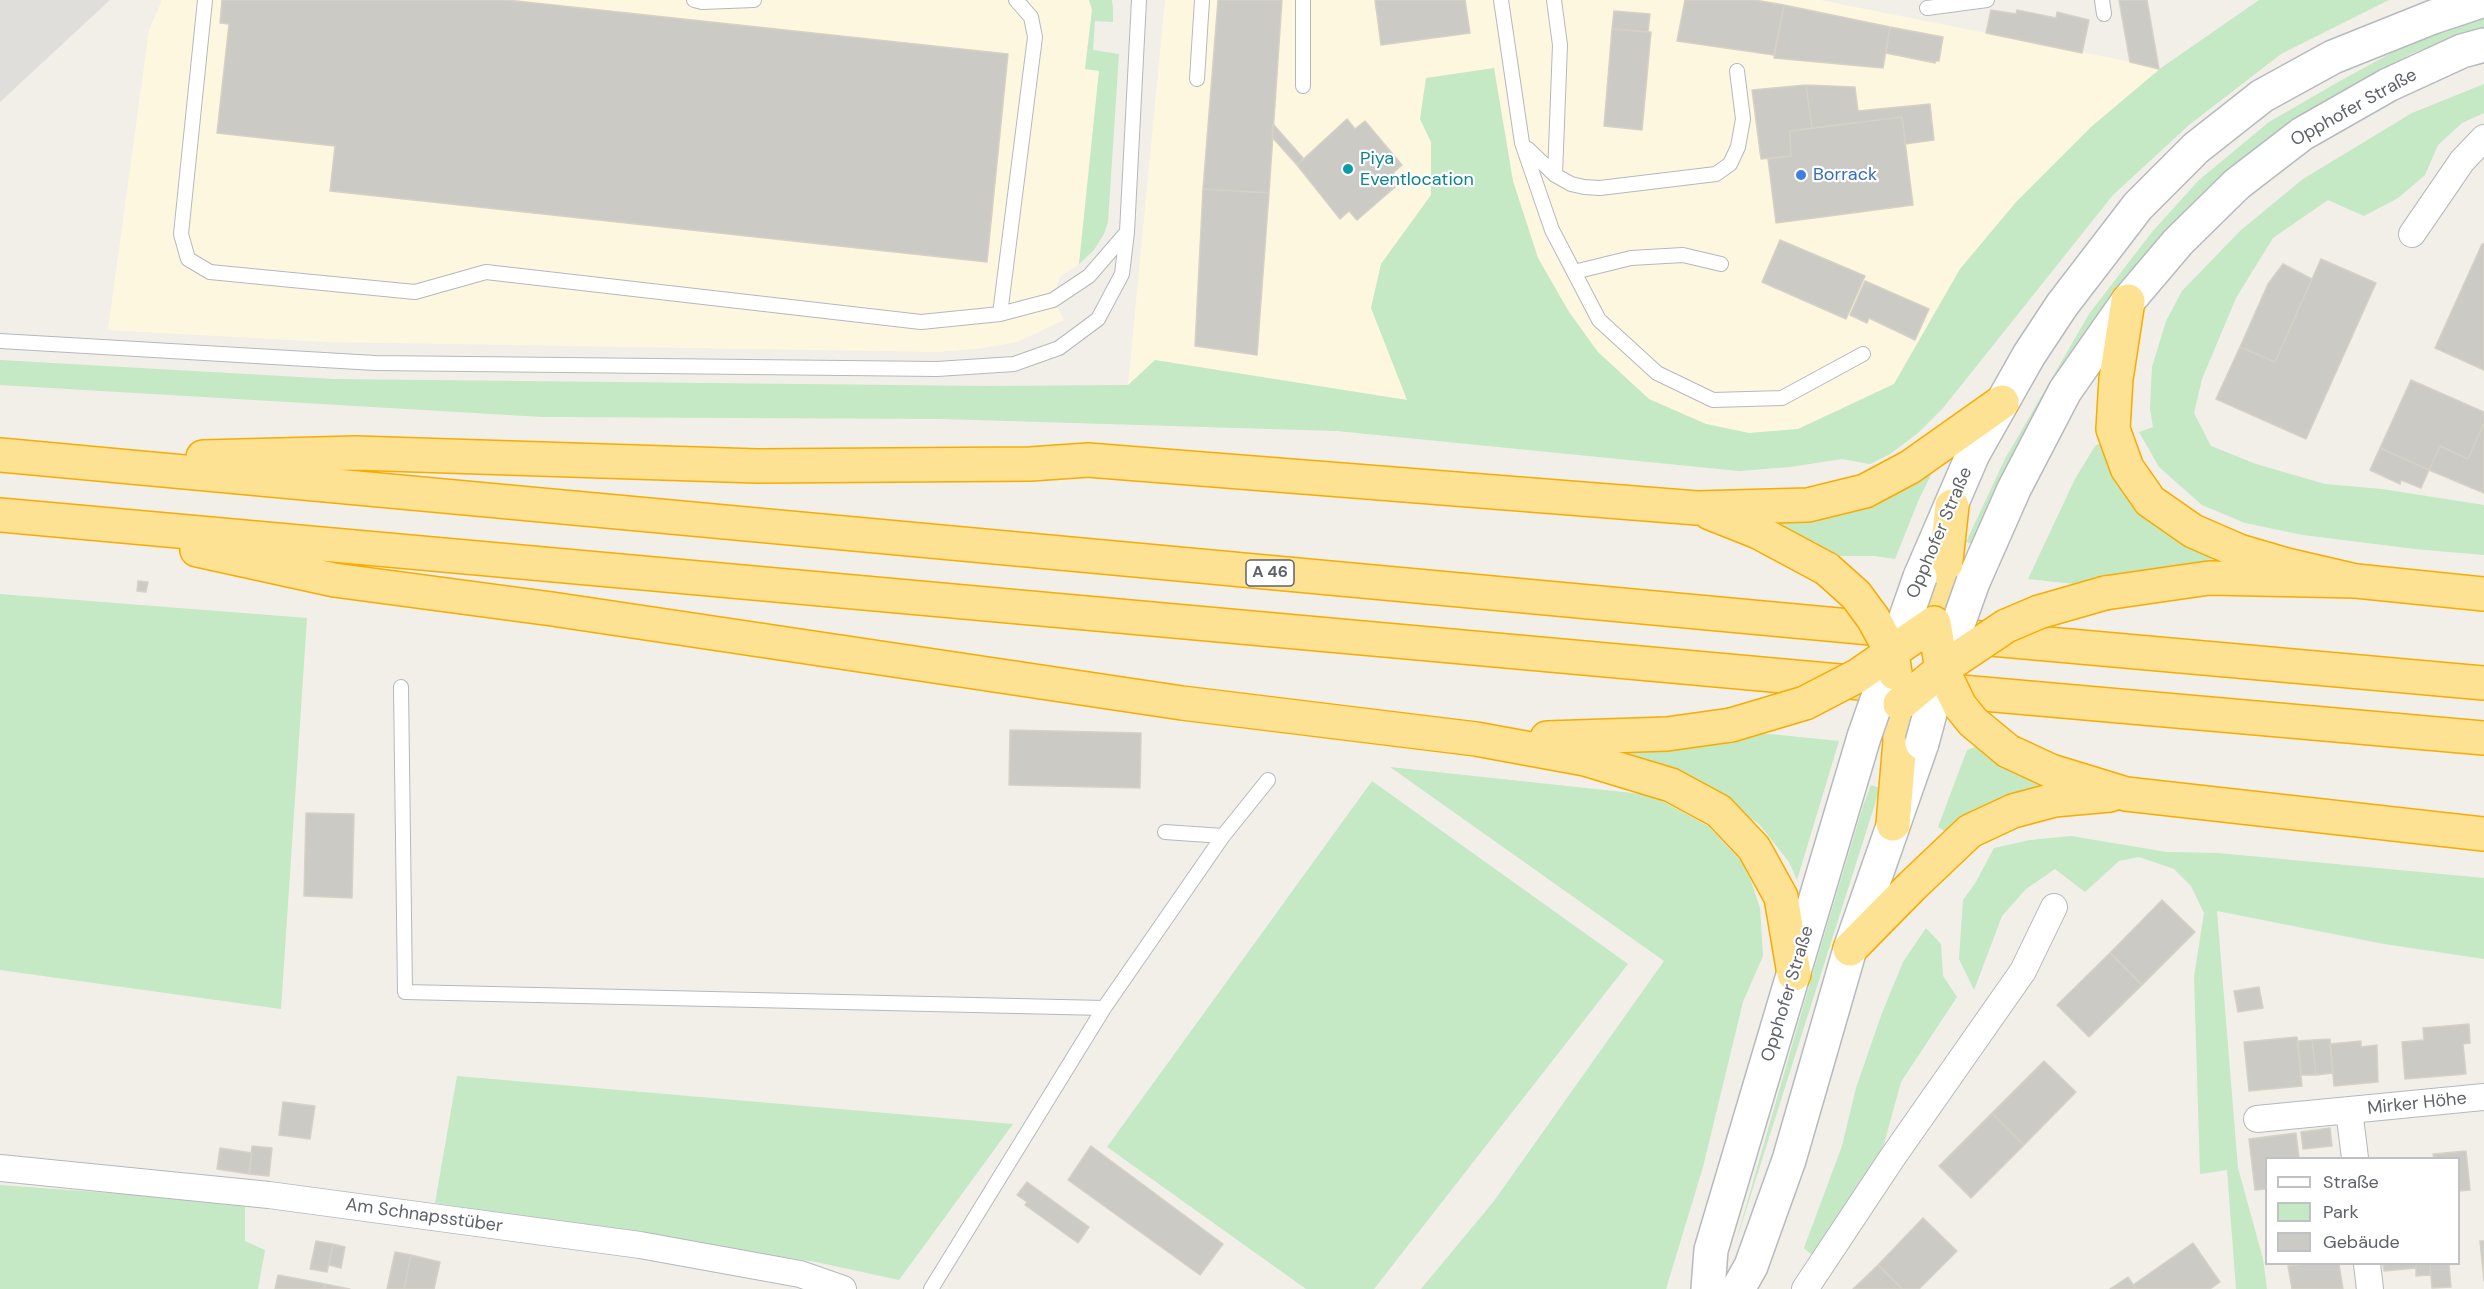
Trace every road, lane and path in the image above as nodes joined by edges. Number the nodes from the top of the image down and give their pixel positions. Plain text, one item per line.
1 (205, 0) edge
2 (694, 0) edge
3 (754, 0) edge
4 (1016, 0) edge
5 (1139, 0) edge
6 (1202, 0) edge
7 (1303, 0) edge
8 (1502, 0) edge
9 (1554, 0) edge
10 (1987, 0) edge
11 (2484, 0) edge
12 (1927, 8) dead end
13 (2484, 45) edge
14 (1737, 71) dead end
15 (1197, 79) dead end
16 (1303, 86) dead end
17 (2484, 138) edge
18 (1522, 143) junction
19 (1555, 175) junction
20 (1127, 232) junction
21 (2412, 234) dead end
22 (1720, 264) dead end
23 (1574, 272) junction
24 (2128, 301) junction
25 (1000, 314) junction
26 (0, 341) edge
27 (1863, 354) dead end
28 (2002, 402) junction
29 (0, 455) edge
30 (57, 460) junction
31 (1697, 508) junction
32 (0, 514) edge
33 (58, 520) junction
34 (1946, 579) junction
35 (2356, 581) junction
36 (2484, 594) edge
37 (1934, 623) junction
38 (1892, 652) junction
39 (1942, 669) junction
40 (2484, 683) edge
41 (401, 687) dead end
42 (1900, 704) junction
43 (1863, 737) junction
44 (2484, 738) edge
45 (1476, 739) junction
46 (1911, 742) junction
47 (1268, 780) dead end
48 (2126, 794) junction
49 (1165, 832) dead end
50 (2484, 834) edge
51 (1223, 836) junction
52 (2054, 907) dead end
53 (1850, 949) junction
54 (1794, 974) junction
55 (1104, 1008) junction
56 (2484, 1097) edge
57 (2349, 1110) junction
58 (2257, 1119) dead end
59 (2355, 1157) edge
60 (0, 1168) edge
61 (2367, 1265) edge
62 (843, 1289) edge
63 (931, 1289) edge
64 (1708, 1289) edge
65 (1738, 1289) edge
66 (1805, 1289) edge
67 (2370, 1289) edge

1 - 25 lane
2 - 3 lane
4 - 25 lane
5 - 20 lane
6 - 15 lane
7 - 16 lane
8 - 18 lane
9 - 19 lane
10 - 12 lane
11 - 28 street, Opphofer Straße
13 - 24 street, Opphofer Straße
14 - 19 lane
17 - 21 street
18 - 19 lane
18 - 23 lane
20 - 25 lane
20 - 26 lane
22 - 23 lane
23 - 27 lane
24 - 34 street, Opphofer Straße
24 - 35 highway
28 - 31 highway
28 - 34 street, Opphofer Straße
29 - 30 highway, A 46
30 - 31 highway
30 - 40 highway, A 46
31 - 38 highway, bridge
32 - 33 highway
33 - 44 highway
33 - 45 highway
34 - 37 highway
34 - 38 street, Opphofer Straße, bridge
34 - 39 street, Opphofer Straße, bridge
35 - 36 highway
35 - 39 highway, bridge
37 - 38 highway, bridge
37 - 39 highway, bridge
38 - 42 highway, bridge
38 - 43 street, Opphofer Straße, bridge
38 - 45 highway, bridge
39 - 42 highway, bridge
39 - 46 street, Opphofer Straße, bridge
39 - 48 highway, bridge
41 - 55 lane
42 - 43 highway, bridge
42 - 46 highway
43 - 54 street, Opphofer Straße
45 - 54 highway
46 - 53 street, Opphofer Straße
47 - 51 lane
48 - 50 highway
48 - 53 highway
49 - 51 lane
51 - 55 lane
52 - 66 street
53 - 65 street, Opphofer Straße
54 - 64 street, Opphofer Straße
55 - 63 lane
56 - 57 street, Mirker Höhe
57 - 58 street, Mirker Höhe
57 - 59 street, Mirker Höhe
60 - 62 street, Am Schnapsstüber
61 - 67 street

